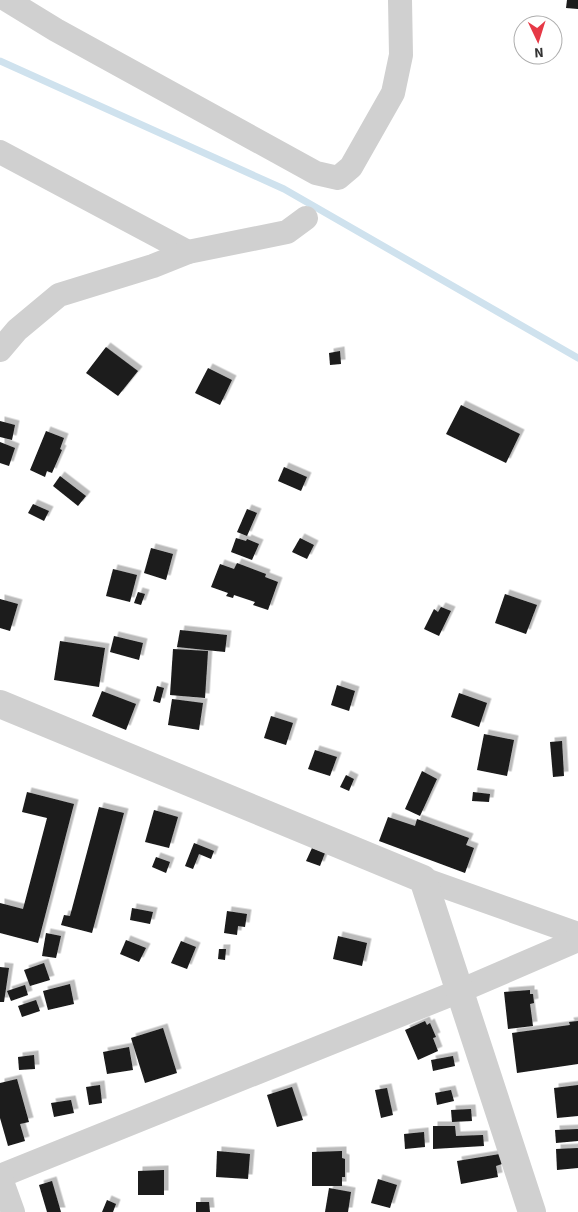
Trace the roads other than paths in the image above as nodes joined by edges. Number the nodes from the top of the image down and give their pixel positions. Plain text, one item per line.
1 (6, 0) edge
2 (400, 0) edge
3 (0, 152) edge
4 (306, 218) dead end
5 (188, 252) junction
6 (0, 350) edge
7 (0, 704) edge
8 (423, 879) junction
9 (578, 934) edge
10 (578, 940) edge
11 (460, 991) junction
12 (0, 1176) edge
13 (14, 1212) edge
14 (532, 1212) edge

1 - 2 street
3 - 5 street
4 - 5 street
5 - 6 street
7 - 8 street
8 - 9 street
8 - 11 street
10 - 11 street
11 - 12 street
11 - 14 street
12 - 13 street

